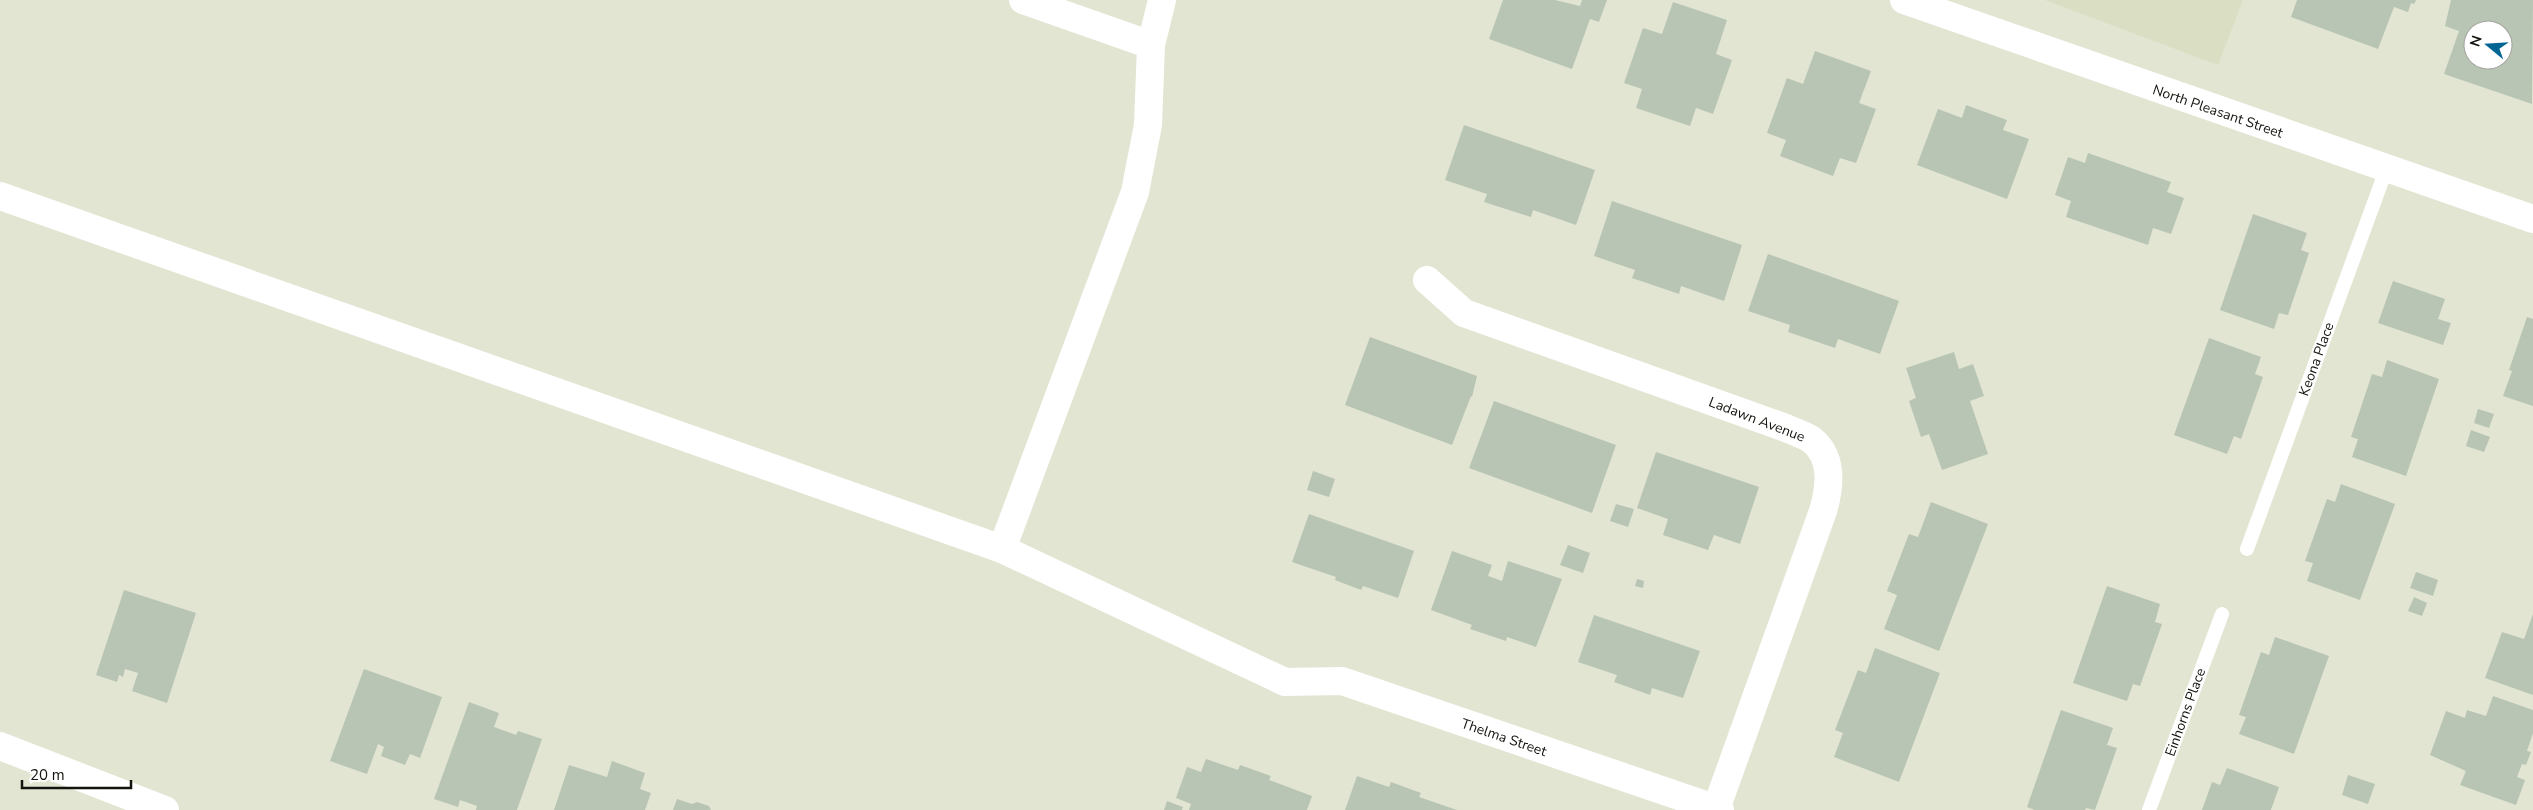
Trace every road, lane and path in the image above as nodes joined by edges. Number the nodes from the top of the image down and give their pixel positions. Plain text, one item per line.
1 (1023, 0) edge
2 (1162, 0) edge
3 (1904, 0) edge
4 (1151, 45) junction
5 (2386, 170) junction
6 (0, 196) edge
7 (2533, 219) edge
8 (1427, 280) dead end
9 (1002, 549) junction
10 (2247, 549) dead end
11 (2222, 614) dead end
12 (0, 746) edge
13 (1718, 809) edge
14 (165, 810) edge
15 (2149, 810) edge

1 - 4 street
2 - 4 street
3 - 5 street, North Pleasant Street
4 - 9 street
5 - 7 street, North Pleasant Street
5 - 10 lane, Keona Place
6 - 9 street
8 - 13 street, Ladawn Avenue
9 - 13 street, Thelma Street
11 - 15 lane, Einhorns Place
12 - 14 street

